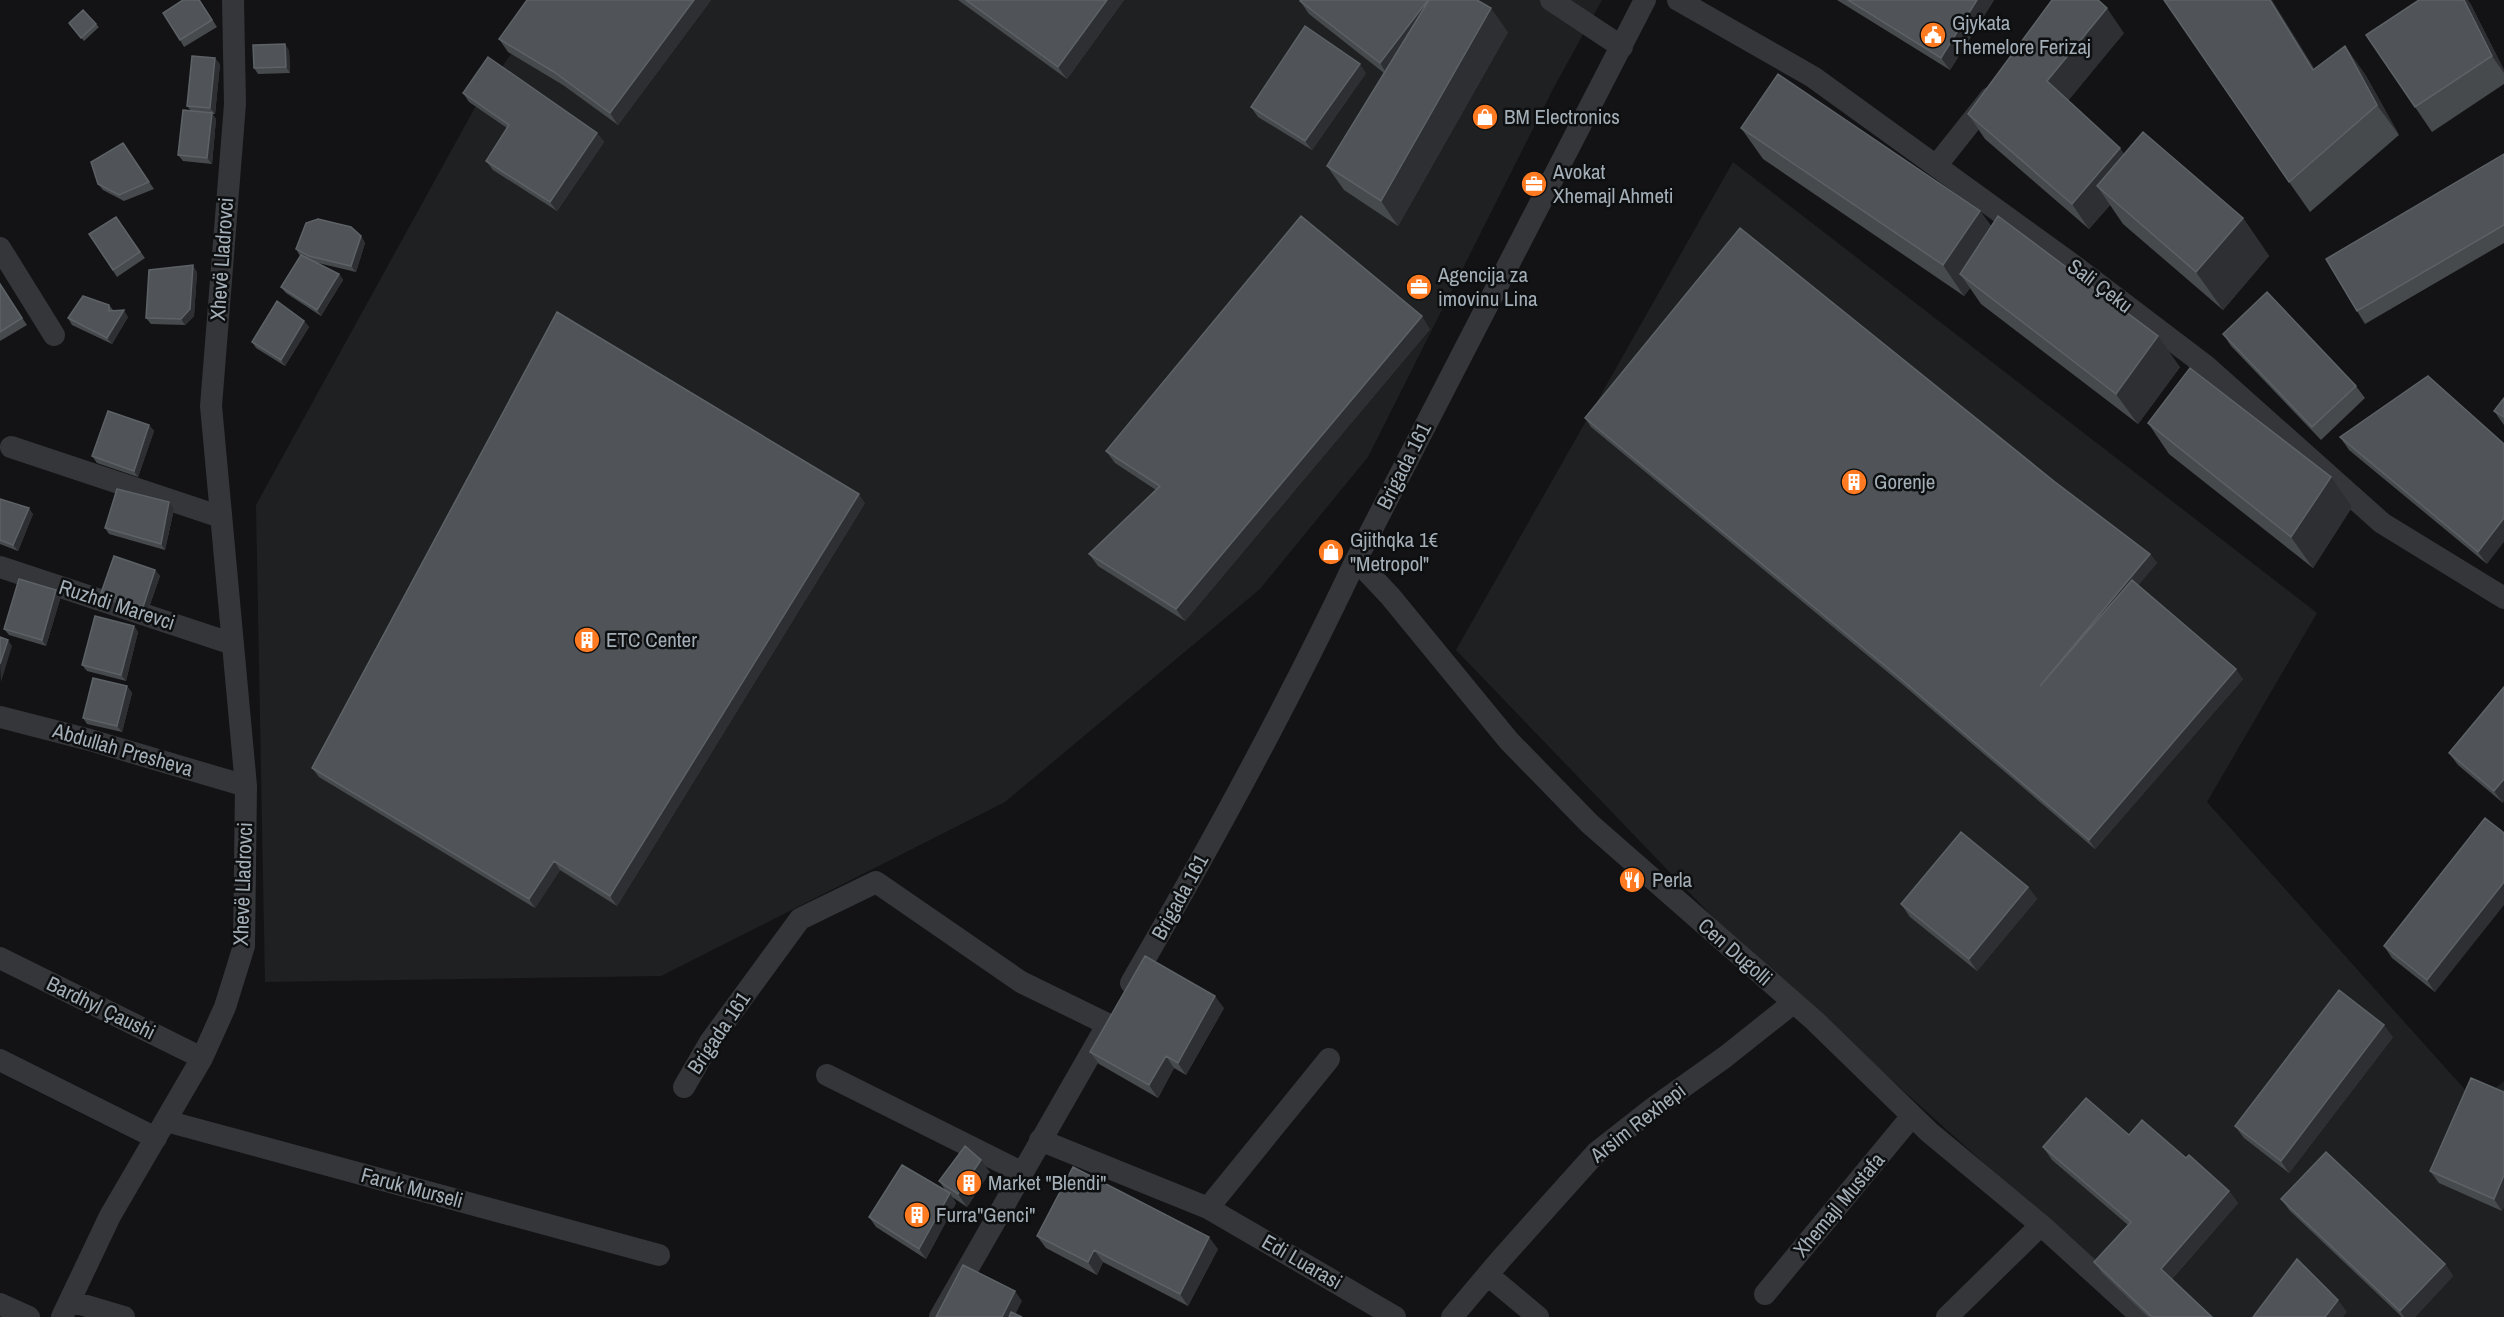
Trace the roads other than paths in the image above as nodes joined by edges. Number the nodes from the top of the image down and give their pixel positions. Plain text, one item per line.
1 (233, 0) edge
2 (1551, 0) edge
3 (1645, 0) edge
4 (1678, 0) edge
5 (1622, 47) junction
6 (2000, 85) edge
7 (1936, 166) junction
8 (0, 248) edge
9 (54, 335) dead end
10 (11, 447) dead end
11 (221, 517) junction
12 (1356, 560) junction
13 (0, 567) edge
14 (2504, 598) edge
15 (233, 644) junction
16 (0, 717) edge
17 (246, 786) junction
18 (0, 958) edge
19 (1793, 1003) junction
20 (1107, 1024) junction
21 (202, 1058) junction
22 (1329, 1059) dead end
23 (0, 1060) edge
24 (827, 1075) dead end
25 (684, 1087) dead end
26 (1912, 1116) junction
27 (161, 1129) junction
28 (1040, 1140) junction
29 (1021, 1172) junction
30 (1208, 1208) junction
31 (2041, 1225) junction
32 (659, 1254) dead end
33 (1488, 1275) junction
34 (1765, 1294) dead end
35 (0, 1304) edge
36 (66, 1309) edge
37 (29, 1317) edge
38 (124, 1317) edge
39 (940, 1317) edge
40 (1395, 1317) edge
41 (1452, 1317) edge
42 (1538, 1317) edge
43 (1947, 1317) edge
44 (2142, 1317) edge

1 - 11 street, Xhevë Lladrovci
2 - 5 street
3 - 5 street, Brigada 161
4 - 7 street, Sali Çeku
5 - 12 street, Brigada 161
6 - 7 street
7 - 14 street, Sali Çeku
8 - 9 street
10 - 11 street
11 - 15 street, Xhevë Lladrovci
12 - 19 street, Cen Dugolli
12 - 20 street, Brigada 161
13 - 15 street, Ruzhdi Marevci
15 - 17 street, Xhevë Lladrovci
16 - 17 street, Abdullah Presheva
17 - 21 street, Xhevë Lladrovci
18 - 21 street, Bardhyl Çaushi
19 - 26 street, Cen Dugolli
19 - 33 street, Arsim Rexhepi
20 - 25 street, Brigada 161
20 - 28 street, Brigada 161
21 - 27 street, Xhevë Lladrovci
22 - 30 street
23 - 27 street, Faruk Murseli
24 - 29 street
26 - 31 street, Cen Dugolli
26 - 34 street, Xhemajl Mustafa
27 - 32 street, Faruk Murseli
27 - 36 street, Xhevë Lladrovci
28 - 29 street, Brigada 161
28 - 30 street, Edi Luarasi
29 - 39 street, Brigada 161
30 - 40 street, Edi Luarasi
31 - 43 street
31 - 44 street, Cen Dugolli
33 - 41 street, Arsim Rexhepi
33 - 42 street
35 - 37 street
36 - 38 street

